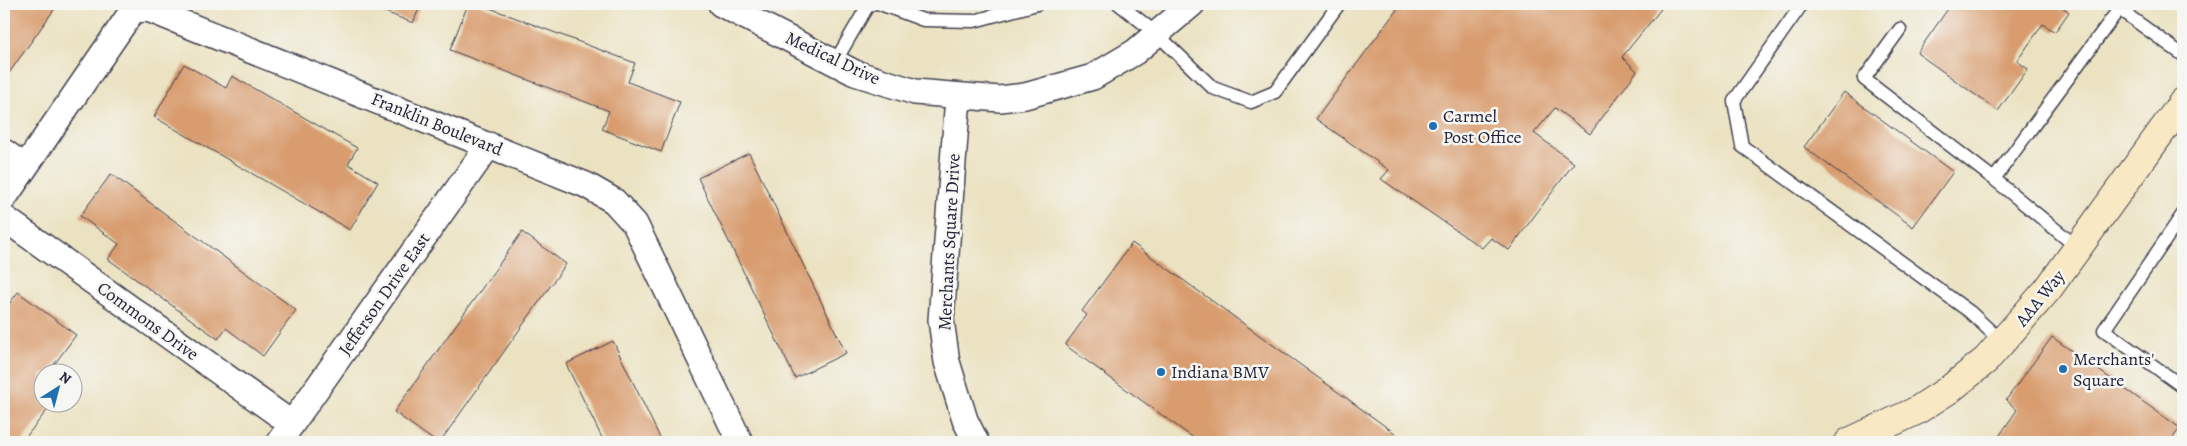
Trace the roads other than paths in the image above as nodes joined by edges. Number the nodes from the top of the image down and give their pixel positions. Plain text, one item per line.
1 (721, 4) edge
2 (872, 4) edge
3 (880, 4) edge
4 (1037, 4) edge
5 (1119, 4) edge
6 (1192, 4) edge
7 (1339, 4) edge
8 (1802, 4) edge
9 (2121, 7) edge
10 (1900, 30) dead end
11 (1157, 34) junction
12 (2183, 55) edge
13 (835, 62) junction
14 (958, 97) junction
15 (2183, 102) edge
16 (489, 145) junction
17 (4, 152) edge
18 (25, 167) junction
19 (1994, 179) junction
20 (4, 198) edge
21 (2183, 214) edge
22 (4, 218) edge
23 (2078, 248) junction
24 (2002, 342) junction
25 (2183, 387) edge
26 (286, 433) edge
27 (740, 442) edge
28 (976, 442) edge
29 (1849, 442) edge

1 - 13 street, Medical Drive
2 - 13 lane
3 - 4 lane
5 - 11 lane
6 - 11 street, Medical Drive
7 - 11 lane
8 - 24 lane
9 - 12 lane
9 - 19 lane
10 - 19 lane
11 - 14 street, Medical Drive
13 - 14 street, Medical Drive
14 - 28 street, Merchants Square Drive
15 - 23 street, AAA Way
16 - 18 street, Franklin Boulevard
16 - 26 street, Jefferson Drive East
16 - 27 street, Franklin Boulevard
17 - 18 street
18 - 20 street
19 - 23 lane
21 - 25 lane
22 - 26 street, Commons Drive
23 - 24 street, AAA Way
24 - 29 street, AAA Way

